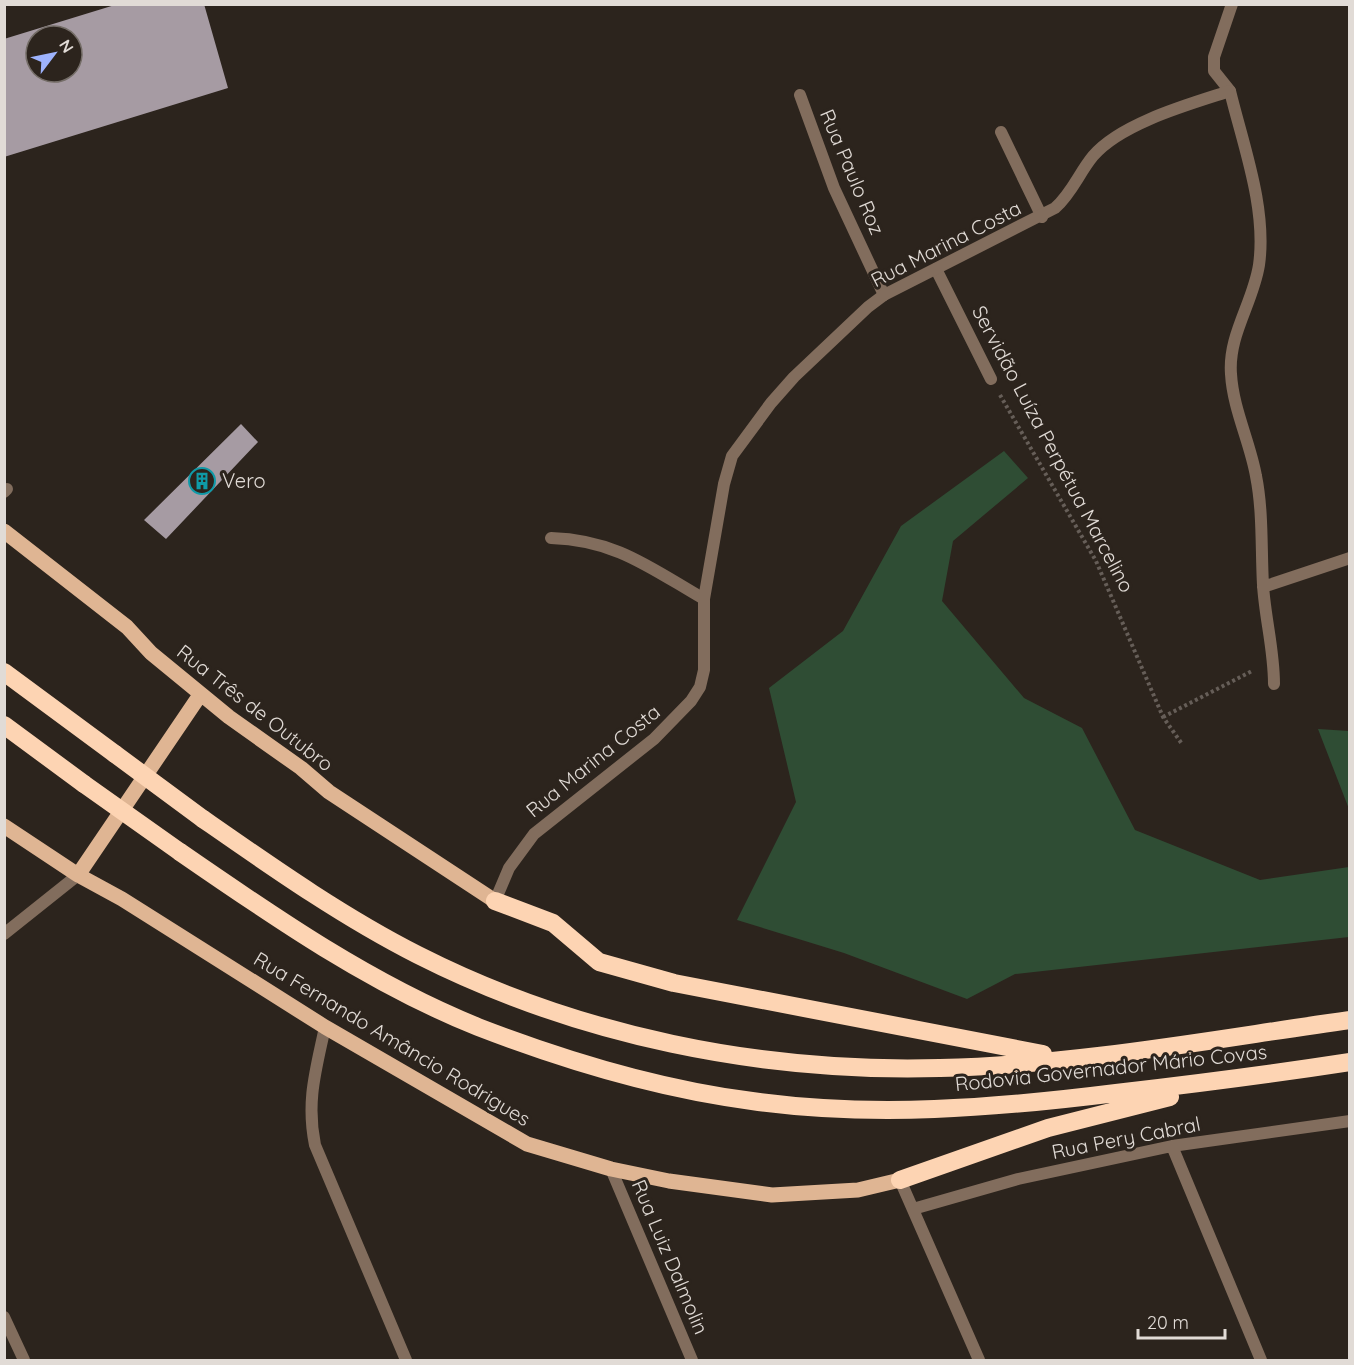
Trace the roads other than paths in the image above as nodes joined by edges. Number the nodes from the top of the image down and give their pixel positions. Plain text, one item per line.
1 (1232, 4) edge
2 (1230, 90) junction
3 (800, 95) dead end
4 (1001, 132) dead end
5 (1042, 217) junction
6 (936, 269) junction
7 (884, 296) junction
8 (991, 379) road end
9 (4, 531) edge
10 (551, 538) dead end
11 (1350, 558) edge
12 (1263, 587) junction
13 (705, 599) junction
14 (4, 672) edge
15 (1274, 684) dead end
16 (200, 695) junction
17 (4, 725) edge
18 (4, 826) edge
19 (78, 876) junction
20 (495, 901) junction
21 (4, 934) edge
22 (1350, 1020) edge
23 (325, 1027) junction
24 (1069, 1059) junction
25 (1350, 1062) edge
26 (1242, 1078) junction
27 (1350, 1121) edge
28 (1172, 1146) junction
29 (611, 1169) junction
30 (900, 1180) junction
31 (913, 1209) junction
32 (4, 1317) edge
33 (24, 1360) edge
34 (406, 1360) edge
35 (692, 1360) edge
36 (978, 1360) edge
37 (1261, 1360) edge

1 - 2 street
2 - 5 street, Rua Marina Costa
2 - 12 street
3 - 7 street, Rua Paulo Roz
4 - 5 street
5 - 6 street, Rua Marina Costa
6 - 7 street, Rua Marina Costa
6 - 8 street, Servidão Luíza Perpétua Marcelino
7 - 13 street, Rua Marina Costa
9 - 16 main road, Rua Três de Outubro
10 - 13 street
11 - 12 street
12 - 15 street
13 - 20 street, Rua Marina Costa
14 - 24 highway, Rodovia Governador Mário Covas, bridge
16 - 19 main road
16 - 20 main road, Rua Três de Outubro
17 - 26 highway, Rodovia Governador Mário Covas, bridge
18 - 19 main road, Rua Fernando Amâncio Rodrigues
19 - 21 street
19 - 23 main road, Rua Fernando Amâncio Rodrigues
20 - 24 highway
22 - 24 highway, Rodovia Governador Mário Covas
23 - 29 main road, Rua Fernando Amâncio Rodrigues
23 - 34 street
25 - 26 highway, Rodovia Governador Mário Covas
26 - 30 highway
27 - 28 street, Rua Pery Cabral
28 - 31 street, Rua Pery Cabral
28 - 37 street
29 - 30 main road, Rua Fernando Amâncio Rodrigues
29 - 35 street, Rua Luiz Dalmolin
30 - 31 street
31 - 36 street
32 - 33 street

